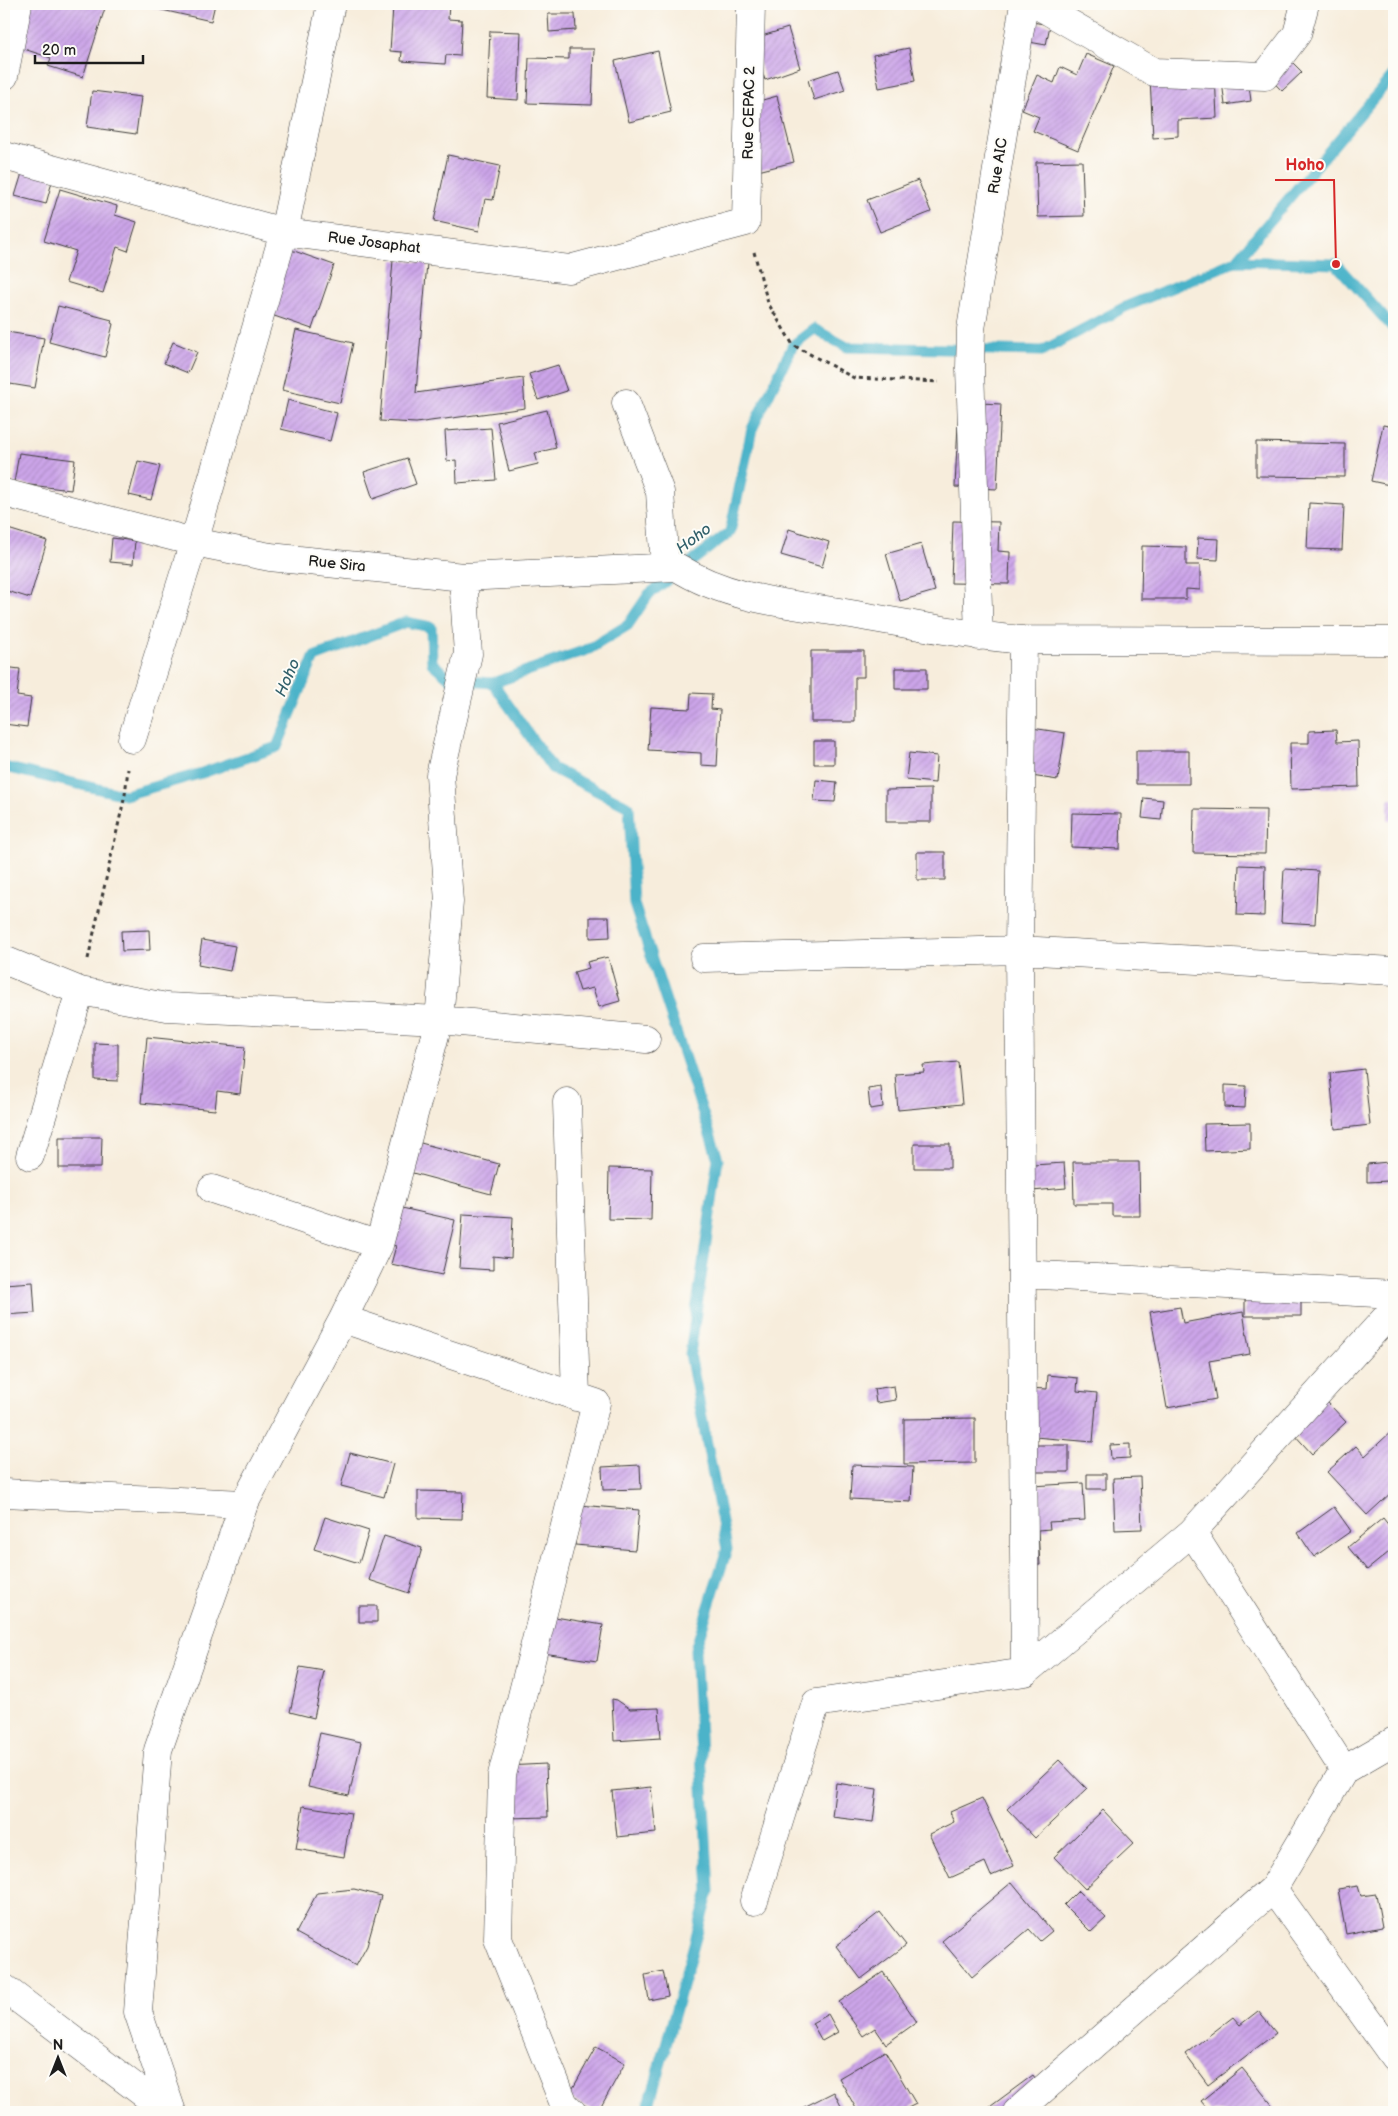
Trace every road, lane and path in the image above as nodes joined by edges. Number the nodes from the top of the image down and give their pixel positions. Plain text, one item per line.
1 (18, 4) edge
2 (332, 4) edge
3 (751, 4) edge
4 (1024, 4) edge
5 (1036, 4) edge
6 (1305, 4) edge
7 (4, 76) edge
8 (4, 156) edge
9 (746, 222) junction
10 (284, 232) junction
11 (971, 376) junction
12 (626, 403) dead end
13 (4, 493) edge
14 (194, 542) junction
15 (679, 571) junction
16 (463, 577) junction
17 (979, 636) junction
18 (1024, 640) junction
19 (1394, 640) edge
20 (132, 739) joint
21 (1019, 950) junction
22 (704, 958) dead end
23 (4, 960) edge
24 (1394, 971) edge
25 (80, 991) junction
26 (439, 1020) junction
27 (646, 1039) dead end
28 (566, 1102) dead end
29 (30, 1156) dead end
30 (212, 1189) dead end
31 (379, 1245) junction
32 (1022, 1274) junction
33 (1394, 1294) edge
34 (1394, 1309) edge
35 (343, 1319) junction
36 (576, 1397) junction
37 (4, 1493) edge
38 (244, 1504) junction
39 (1192, 1532) junction
40 (1025, 1672) junction
41 (1394, 1740) edge
42 (1344, 1770) junction
43 (1272, 1889) junction
44 (754, 1901) dead end
45 (4, 1988) edge
46 (1394, 2057) edge
47 (562, 2109) edge
48 (168, 2112) edge
49 (172, 2112) edge
50 (1017, 2112) edge

1 - 7 street
2 - 10 street
3 - 9 street, Rue CEPAC 2
4 - 11 street, Rue AIC
5 - 6 street
8 - 10 street, Rue Josaphat
9 - 10 street, Rue Josaphat
9 - 11 path
10 - 14 street
11 - 17 street, Rue AIC
12 - 15 street
13 - 14 street, Rue Sira
14 - 16 street, Rue Sira
14 - 20 street
15 - 16 street, Rue Sira
15 - 17 street
16 - 26 street
17 - 18 street
18 - 19 street
18 - 21 street
20 - 25 path
21 - 22 street
21 - 24 street
21 - 32 street
23 - 25 street
25 - 26 street
25 - 29 street
26 - 27 street
26 - 31 street
28 - 36 street
30 - 31 street
31 - 35 street
32 - 33 street
32 - 40 street
34 - 39 street
35 - 36 street
35 - 38 street
36 - 47 street
37 - 38 street
38 - 49 street
39 - 40 street
39 - 42 street
40 - 44 street
41 - 42 street
42 - 43 street
43 - 46 street
43 - 50 street
45 - 48 street

